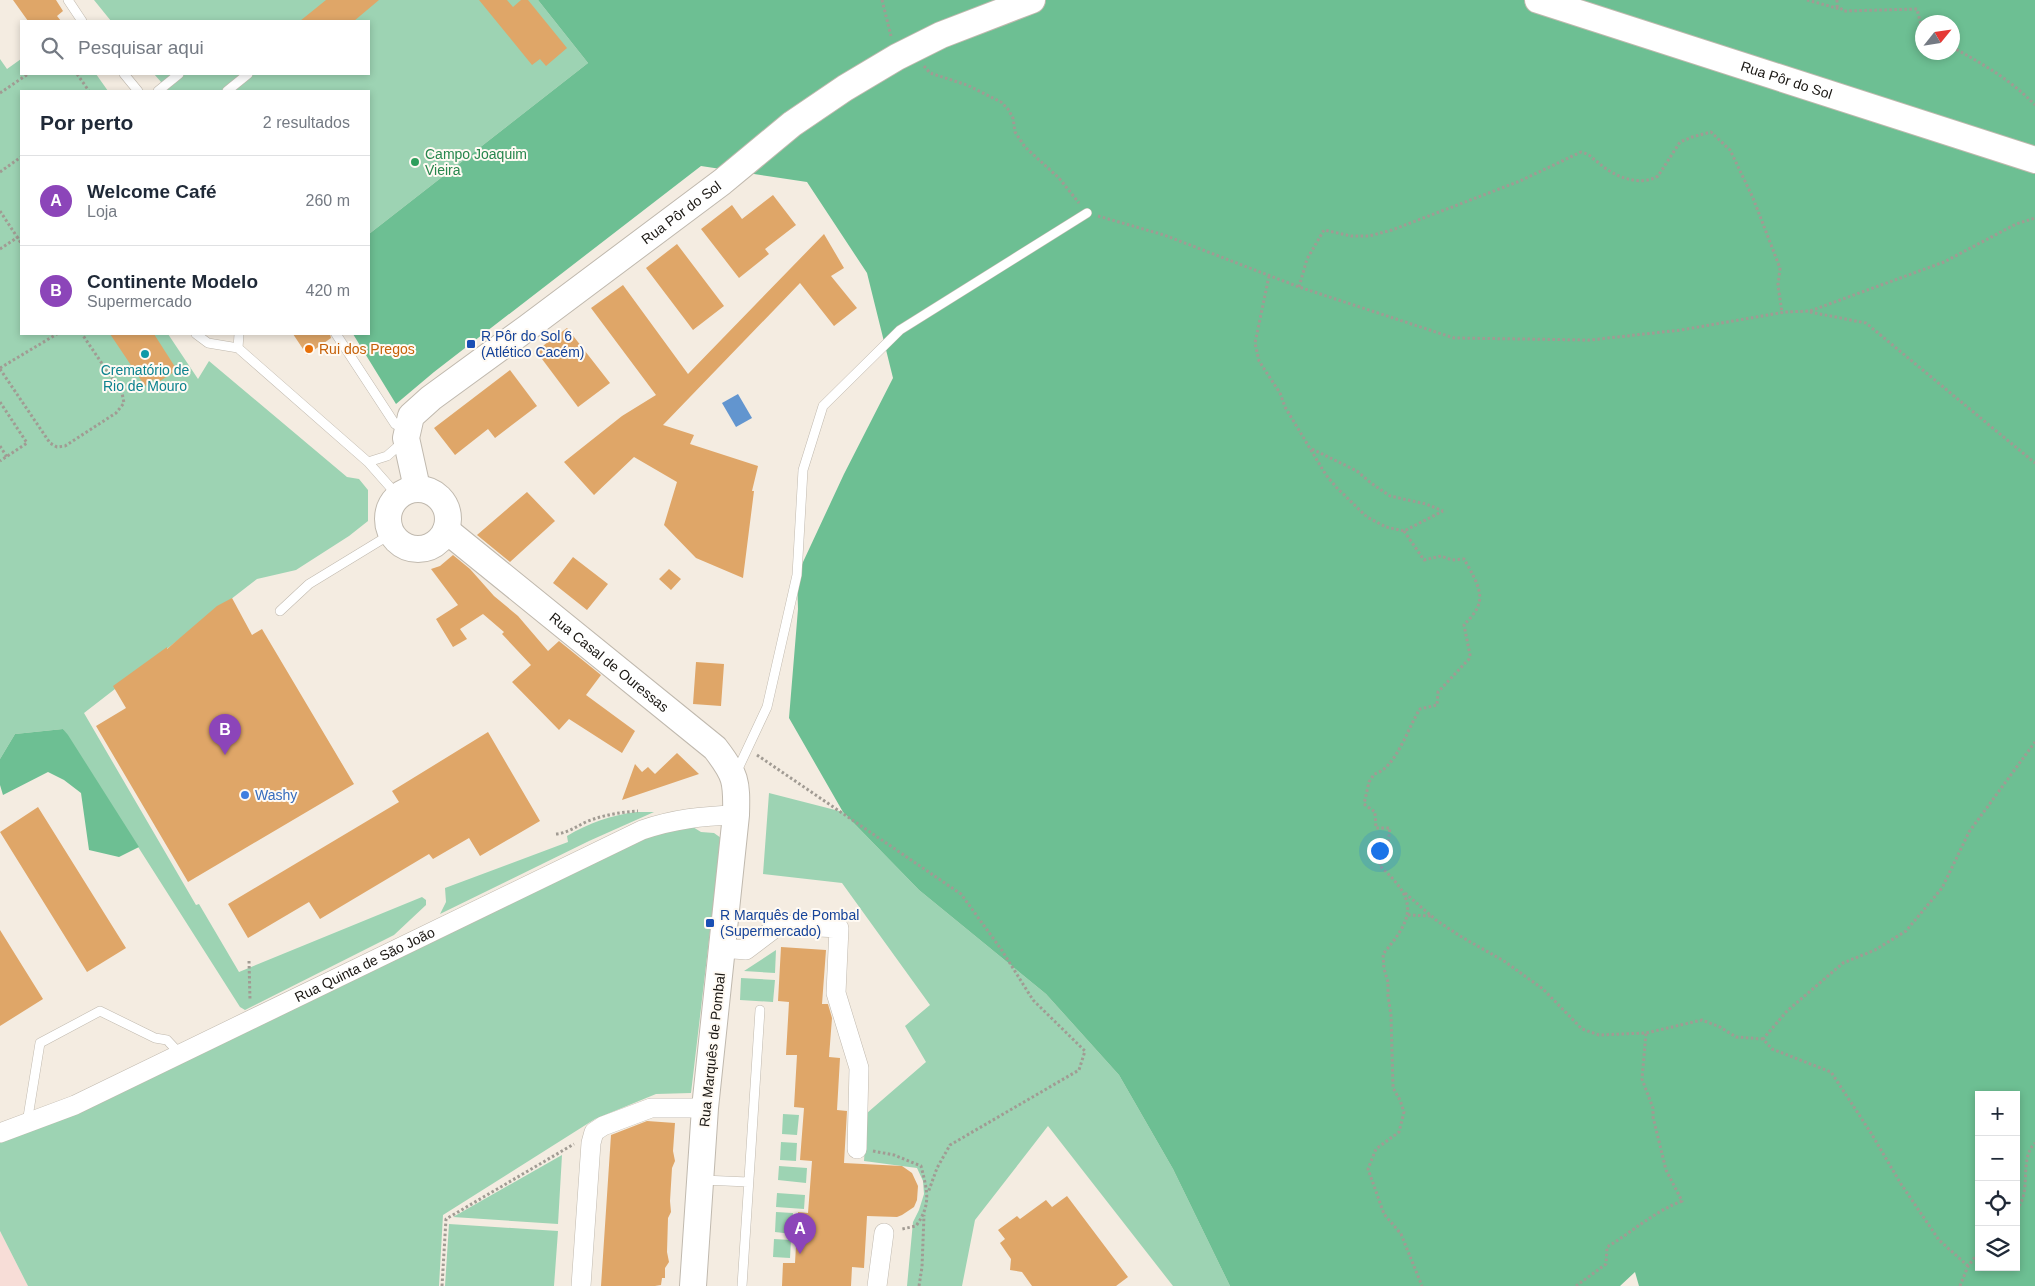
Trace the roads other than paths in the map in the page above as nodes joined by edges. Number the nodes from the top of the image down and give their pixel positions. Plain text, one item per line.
1 (68, 0) edge
2 (1032, 0) edge
3 (1538, 0) edge
4 (81, 20) edge
5 (125, 75) edge
6 (178, 75) edge
7 (247, 75) edge
8 (137, 90) edge
9 (159, 90) edge
10 (228, 90) edge
11 (2035, 160) edge
12 (1087, 213) road end
13 (197, 335) edge
14 (240, 335) edge
15 (337, 335) edge
16 (238, 348) junction
17 (406, 434) junction
18 (368, 462) junction
19 (407, 492) junction
20 (446, 530) junction
21 (391, 534) junction
22 (280, 611) dead end
23 (734, 776) junction
24 (736, 815) junction
25 (722, 948) junction
26 (760, 1010) dead end
27 (181, 1055) junction
28 (705, 1108) junction
29 (27, 1122) junction
30 (0, 1133) edge
31 (857, 1149) road end
32 (700, 1180) junction
33 (748, 1182) junction
34 (884, 1233) road end
35 (581, 1286) edge
36 (693, 1286) edge
37 (742, 1286) edge
38 (877, 1286) edge

1 - 4 lane
2 - 17 street, Rua Pôr do Sol
3 - 11 street, Rua Pôr do Sol
5 - 8 lane
6 - 9 lane
7 - 10 lane
12 - 23 lane
13 - 16 lane
14 - 16 lane
15 - 17 lane
16 - 18 lane
17 - 18 lane
17 - 19 street
18 - 19 lane
19 - 20 street
19 - 21 street
20 - 21 street
20 - 23 street, Rua Casal de Ouressas
21 - 22 lane
23 - 24 street, Rua Casal de Ouressas
24 - 25 street, Rua Marquês de Pombal
24 - 27 street, Rua Quinta de São João
25 - 28 street, Rua Marquês de Pombal
25 - 31 street
26 - 33 lane
27 - 29 street, Rua Quinta de São João
27 - 29 lane
28 - 32 street, Rua Marquês de Pombal
28 - 35 street
29 - 30 street, Rua Quinta de São João
32 - 33 lane
32 - 36 street, Rua Marquês de Pombal
33 - 37 lane
34 - 38 street

